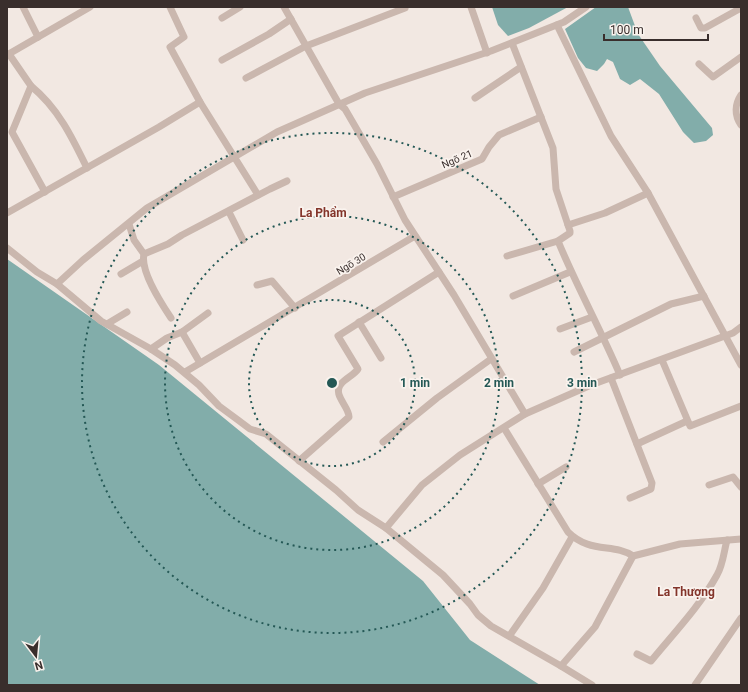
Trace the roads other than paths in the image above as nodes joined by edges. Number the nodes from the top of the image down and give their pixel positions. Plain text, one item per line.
1 (23, 7) edge
2 (88, 7) edge
3 (170, 7) edge
4 (240, 7) edge
5 (284, 7) edge
6 (472, 7) edge
7 (586, 7) edge
8 (405, 8) edge
9 (741, 8) edge
10 (222, 18) dead end
11 (291, 18) junction
12 (696, 18) dead end
13 (557, 25) junction
14 (38, 37) junction
15 (512, 43) junction
16 (306, 46) junction
17 (487, 53) junction
18 (8, 54) edge
19 (741, 57) edge
20 (222, 60) dead end
21 (699, 64) dead end
22 (522, 67) junction
23 (246, 78) dead end
24 (31, 86) junction
25 (741, 95) edge
26 (475, 98) dead end
27 (200, 102) junction
28 (339, 104) junction
29 (541, 117) junction
30 (741, 125) edge
31 (235, 156) junction
32 (87, 168) junction
33 (288, 181) dead end
34 (45, 192) junction
35 (648, 193) junction
36 (258, 195) junction
37 (393, 197) junction
38 (229, 212) junction
39 (7, 213) edge
40 (129, 224) junction
41 (568, 225) junction
42 (416, 236) junction
43 (243, 240) dead end
44 (558, 241) junction
45 (7, 248) edge
46 (507, 256) dead end
47 (144, 257) junction
48 (439, 272) junction
49 (570, 272) junction
50 (121, 274) dead end
51 (57, 284) junction
52 (257, 285) dead end
53 (513, 296) dead end
54 (704, 296) junction
55 (295, 308) junction
56 (127, 312) dead end
57 (208, 313) dead end
58 (592, 317) junction
59 (171, 318) dead end
60 (359, 322) junction
61 (107, 324) junction
62 (741, 327) edge
63 (560, 329) dead end
64 (182, 332) junction
65 (726, 336) junction
66 (603, 338) junction
67 (151, 349) junction
68 (574, 352) dead end
69 (381, 358) dead end
70 (491, 359) junction
71 (662, 360) junction
72 (200, 363) junction
73 (741, 365) edge
74 (185, 372) junction
75 (620, 375) junction
76 (611, 378) junction
77 (741, 406) edge
78 (524, 414) junction
79 (687, 422) junction
80 (504, 428) junction
81 (383, 442) dead end
82 (637, 444) junction
83 (299, 461) junction
84 (566, 467) dead end
85 (538, 484) junction
86 (709, 485) dead end
87 (741, 487) edge
88 (630, 498) dead end
89 (386, 528) junction
90 (572, 537) junction
91 (741, 538) edge
92 (727, 540) junction
93 (633, 556) junction
94 (741, 618) edge
95 (510, 635) junction
96 (638, 654) dead end
97 (561, 666) junction
98 (592, 685) edge
99 (695, 685) edge

1 - 14 street
2 - 14 street
3 - 27 street
4 - 10 street
5 - 11 street
6 - 17 street
7 - 13 street
8 - 16 street
9 - 12 street
11 - 16 street
11 - 20 street
13 - 15 street
13 - 35 street
14 - 18 street
15 - 17 street
15 - 22 street
16 - 23 street
16 - 28 street
17 - 28 street
18 - 24 street
19 - 21 street
22 - 26 street
22 - 29 street
24 - 32 street
24 - 34 street
25 - 30 street
27 - 31 street
27 - 32 street
28 - 31 street
28 - 37 street
29 - 37 street, Ngõ 21
29 - 41 street
31 - 36 street
31 - 40 street
32 - 34 street
33 - 36 street
34 - 39 street
35 - 41 street
35 - 54 street
36 - 38 street
37 - 42 street
38 - 43 street
38 - 47 street
40 - 47 street
40 - 51 street
41 - 44 street
42 - 48 street
42 - 55 street, Ngõ 30
44 - 46 street
44 - 49 street
45 - 51 street
47 - 50 street
47 - 59 street
48 - 60 street
48 - 70 street
49 - 53 street
49 - 58 street
51 - 61 street
52 - 55 street
54 - 65 street
54 - 66 street
55 - 72 street, Ngõ 30
56 - 61 street
57 - 64 street
58 - 63 street
58 - 66 street
60 - 69 street
60 - 83 street
61 - 67 street
62 - 65 street
64 - 67 street
64 - 72 street
65 - 71 street
65 - 73 street
66 - 68 street
66 - 75 street
67 - 74 street
70 - 78 street
70 - 81 street
71 - 75 street
71 - 79 street
72 - 74 street, Ngõ 30
74 - 83 street
75 - 76 street
76 - 78 street
76 - 82 street
77 - 79 street
78 - 80 street
79 - 82 street
80 - 85 street
80 - 89 street
82 - 88 street
83 - 89 street
84 - 85 street
85 - 90 street
86 - 87 street
89 - 95 street
90 - 93 street
90 - 95 street
91 - 92 street
92 - 93 street
92 - 96 street
93 - 97 street
94 - 99 street
95 - 97 street
97 - 98 street

